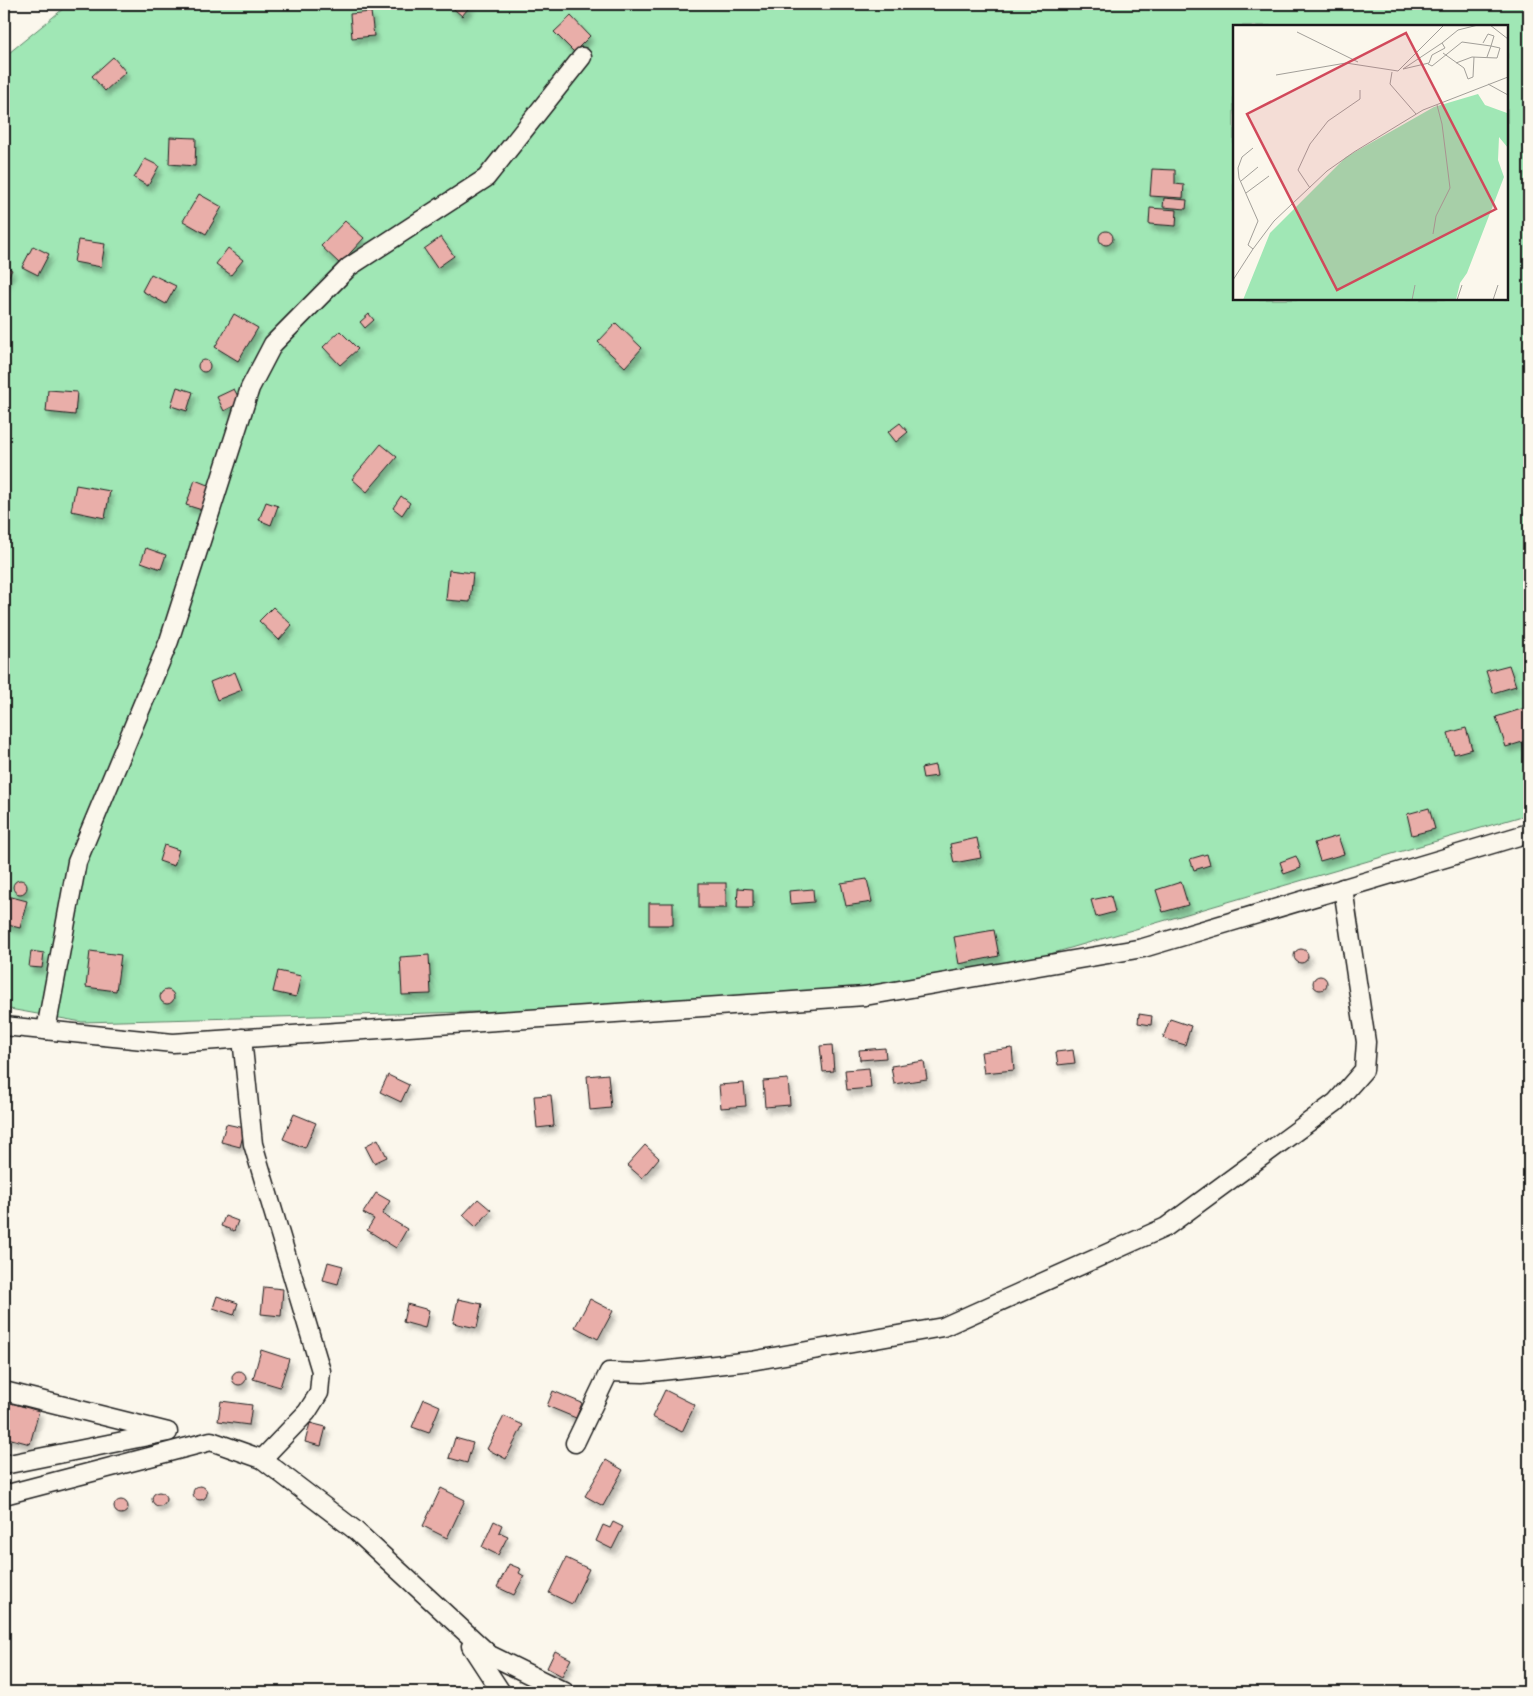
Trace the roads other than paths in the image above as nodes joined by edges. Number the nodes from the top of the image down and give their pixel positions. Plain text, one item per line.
1 (582, 57) dead end
2 (1529, 833) edge
3 (1343, 888) junction
4 (4, 1026) edge
5 (46, 1030) junction
6 (242, 1038) junction
7 (4, 1391) edge
8 (575, 1444) dead end
9 (262, 1459) junction
10 (4, 1465) edge
11 (4, 1495) edge
12 (458, 1625) junction
13 (501, 1692) edge
14 (565, 1692) edge

1 - 5 street
2 - 3 street
3 - 6 street
3 - 8 street
4 - 5 street
5 - 6 street
6 - 9 street
7 - 10 street
9 - 11 street
9 - 12 street
12 - 13 street
12 - 14 street

